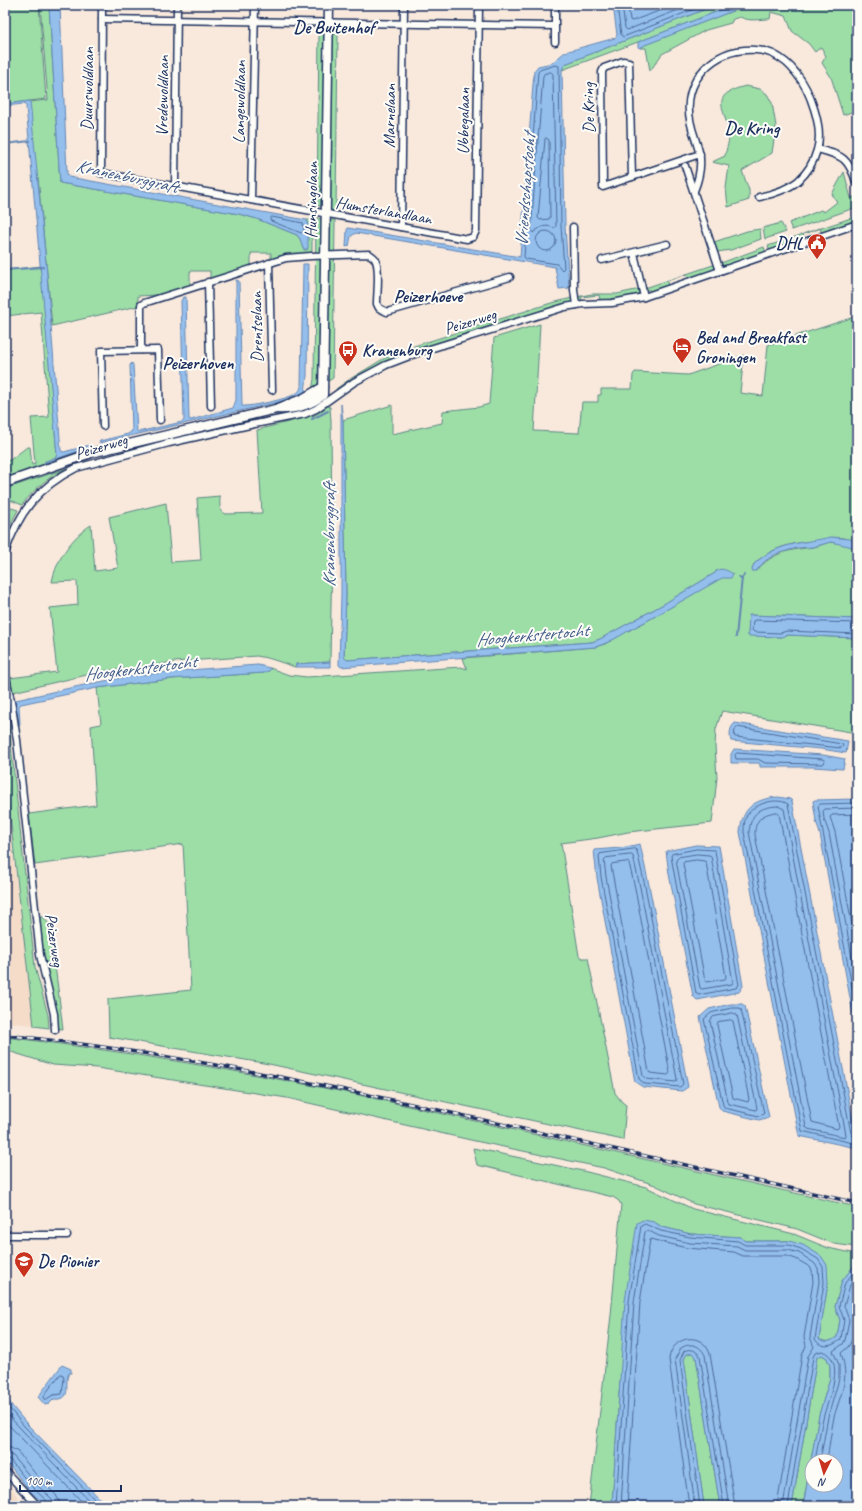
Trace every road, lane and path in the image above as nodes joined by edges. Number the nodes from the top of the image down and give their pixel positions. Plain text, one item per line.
1 (102, 5) edge
2 (177, 5) edge
3 (255, 5) edge
4 (329, 5) edge
5 (404, 5) edge
6 (479, 5) edge
7 (555, 5) edge
8 (102, 19) junction
9 (177, 20) junction
10 (255, 22) junction
11 (328, 23) junction
12 (404, 24) junction
13 (479, 25) junction
14 (555, 26) junction
15 (554, 42) dead end
16 (818, 149) junction
17 (700, 154) junction
18 (686, 166) dead end
19 (101, 173) joint
20 (632, 177) junction
21 (857, 184) edge
22 (175, 187) junction
23 (694, 191) junction
24 (759, 197) dead end
25 (251, 200) junction
26 (326, 214) junction
27 (857, 224) edge
28 (574, 226) dead end
29 (401, 227) junction
30 (473, 237) joint
31 (667, 244) dead end
32 (634, 252) junction
33 (326, 255) junction
34 (602, 260) dead end
35 (269, 263) junction
36 (720, 272) junction
37 (510, 277) dead end
38 (208, 282) junction
39 (644, 297) junction
40 (576, 305) junction
41 (141, 350) junction
42 (272, 390) dead end
43 (323, 391) joint
44 (211, 406) dead end
45 (243, 416) junction
46 (160, 420) dead end
47 (103, 426) dead end
48 (245, 426) junction
49 (6, 483) edge
50 (5, 553) edge
51 (5, 671) edge
52 (6, 688) edge
53 (55, 1030) dead end
54 (5, 1235) edge
55 (67, 1235) dead end
56 (5, 1471) edge
57 (38, 1506) edge

1 - 8 street, Duurswoldlaan
2 - 9 street, Vredewoldlaan
3 - 10 street, Langewoldlaan
4 - 11 street, Hunsingolaan
5 - 12 street, Marnelaan
6 - 13 street, Ubbegalaan
7 - 14 street
8 - 9 street
8 - 19 street, Duurswoldlaan
9 - 10 street
9 - 22 street, Vredewoldlaan
10 - 11 street
10 - 25 street, Langewoldlaan
11 - 12 street
11 - 26 street, Hunsingolaan
12 - 13 street
12 - 29 street, Marnelaan
13 - 14 street
13 - 30 street, Ubbegalaan
14 - 15 street
16 - 17 street
16 - 21 street
16 - 24 street
17 - 20 street, De Kring
17 - 23 street
18 - 23 street
19 - 22 street, Humsterlandlaan
20 - 20 street, De Kring
22 - 25 street, Humsterlandlaan
23 - 36 street
25 - 26 street, Humsterlandlaan
26 - 29 street, Humsterlandlaan
26 - 33 street, Hunsingolaan
27 - 36 street, Peizerweg
28 - 40 street
29 - 30 street, Humsterlandlaan
31 - 32 street
32 - 34 street
32 - 39 street
33 - 35 street, Drentselaan
33 - 37 street, Drentselaan
33 - 43 street, Hunsingolaan
35 - 38 street, Drentselaan
35 - 42 street, Drentselaan
36 - 39 street, Peizerweg
38 - 41 street, Drentselaan
38 - 44 street
39 - 40 street, Peizerweg
40 - 48 street, Peizerweg
41 - 46 street
41 - 47 street
43 - 45 street, Peizerweg
45 - 48 street
45 - 49 street, Peizerweg
48 - 50 street, Peizerweg
51 - 52 street, Peizerweg
52 - 53 street, Peizerweg
54 - 55 street
56 - 57 street

